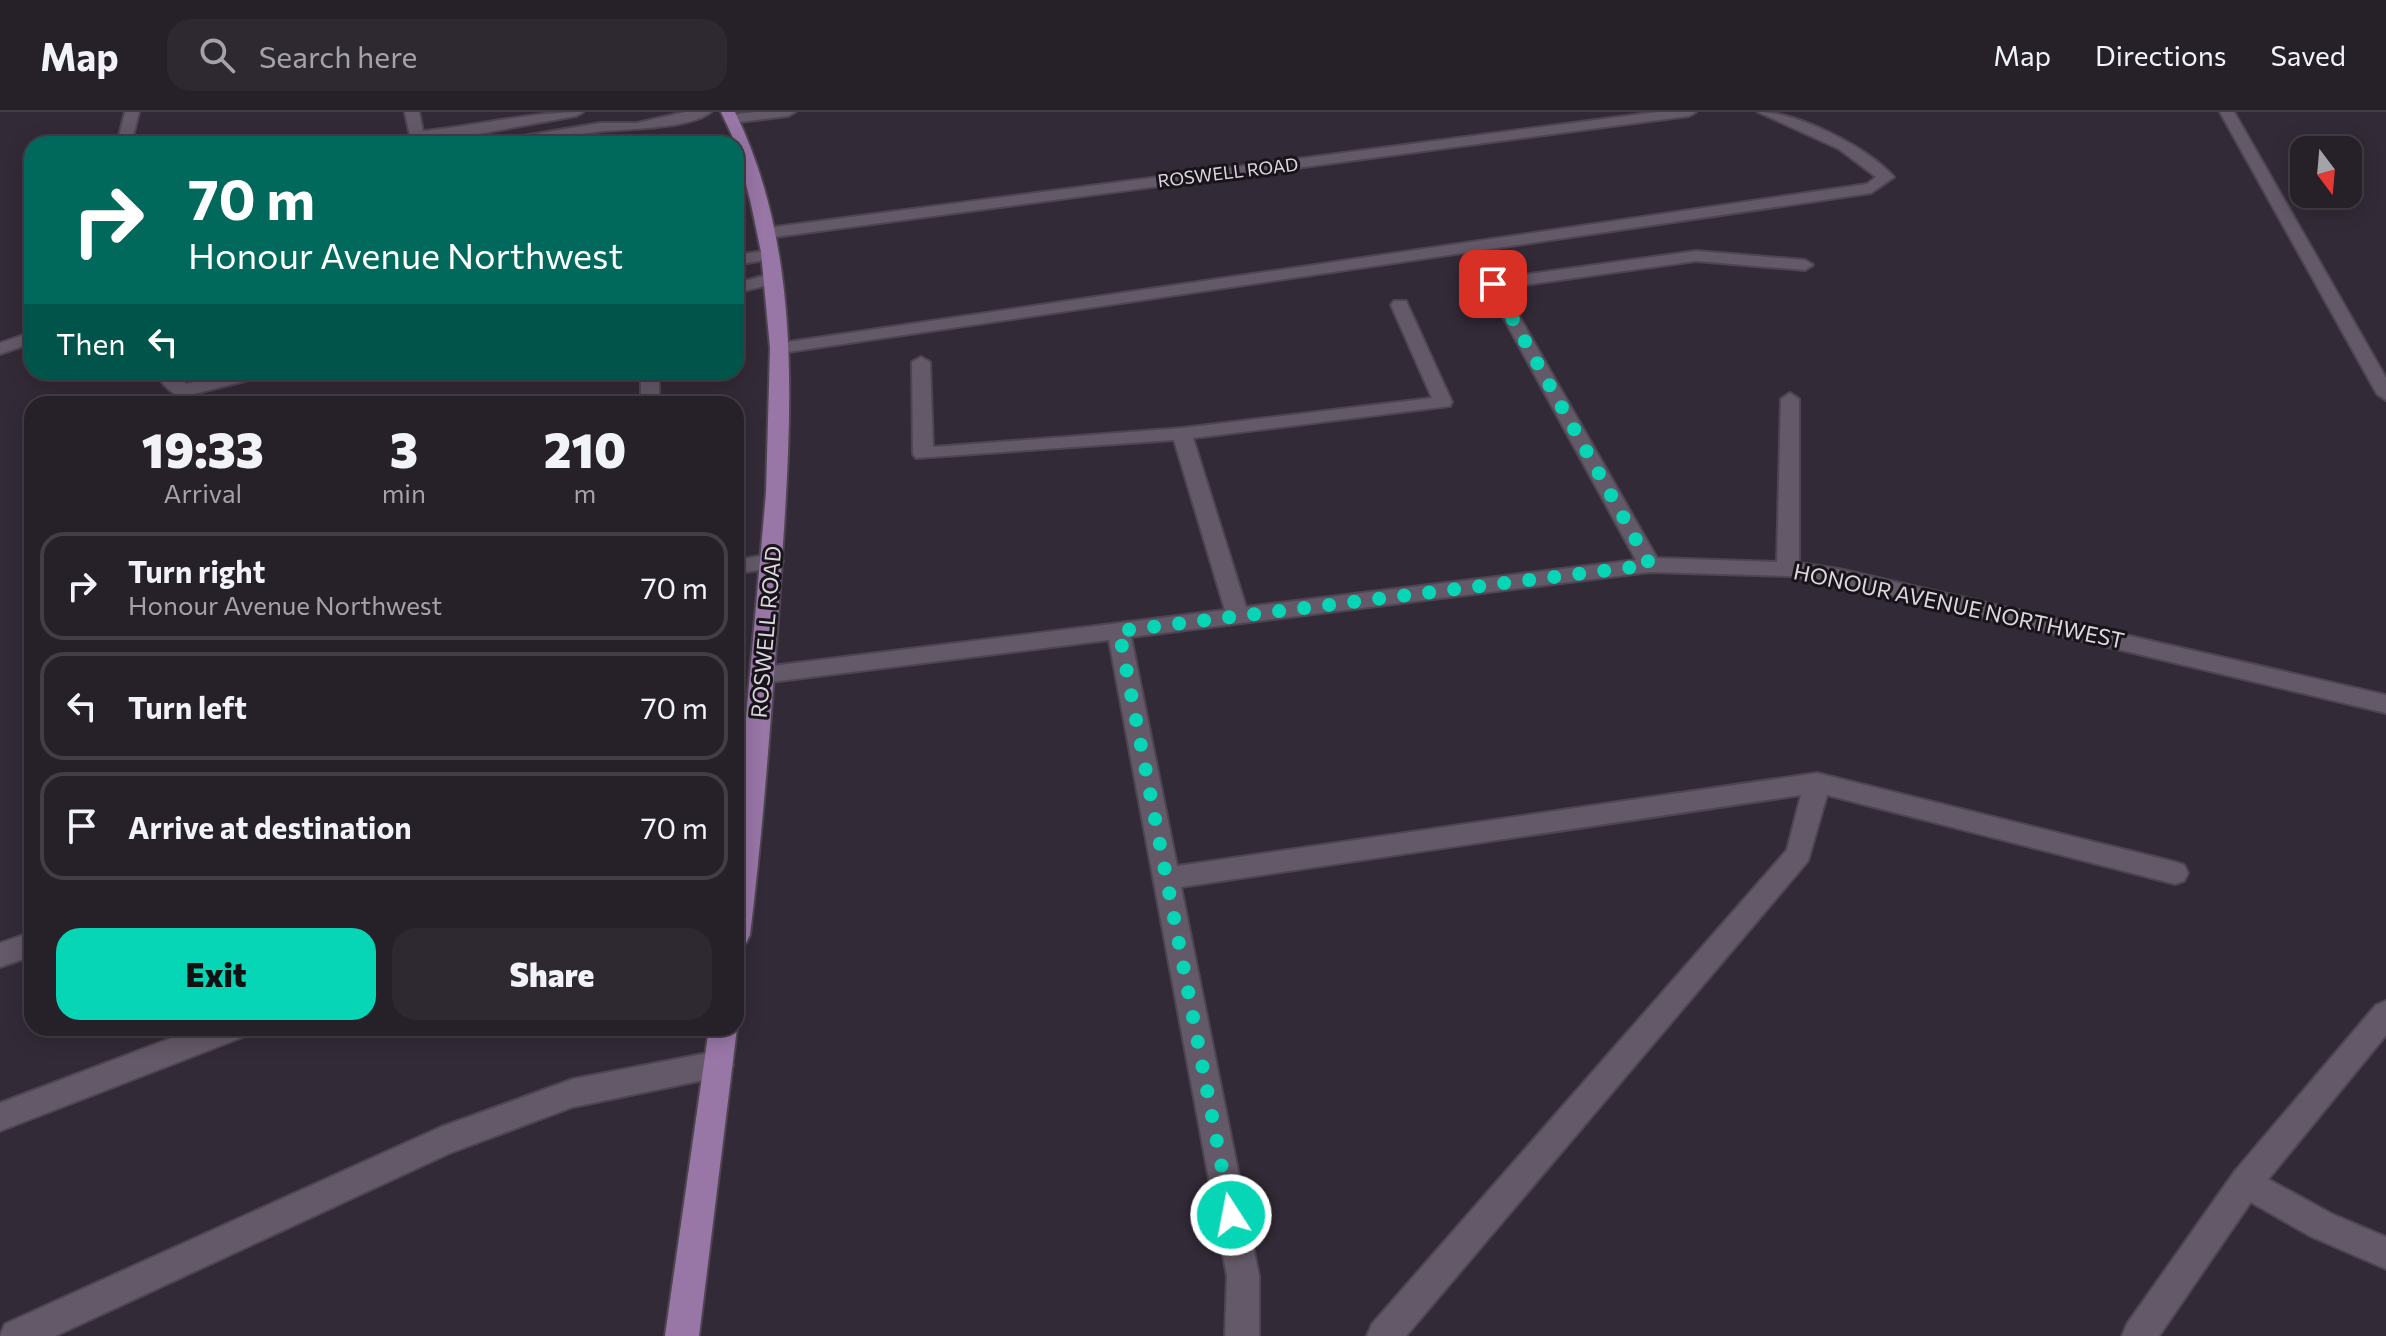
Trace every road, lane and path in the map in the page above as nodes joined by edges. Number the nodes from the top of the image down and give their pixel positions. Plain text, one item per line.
1 (132, 112) edge
2 (412, 112) edge
3 (576, 112) edge
4 (704, 112) edge
5 (788, 112) edge
6 (1689, 112) edge
7 (1765, 112) edge
8 (2227, 112) edge
9 (730, 116) edge
10 (637, 127) junction
11 (126, 136) edge
12 (547, 136) edge
13 (640, 136) edge
14 (738, 136) edge
15 (744, 153) edge
16 (767, 233) junction
17 (770, 255) junction
18 (744, 259) edge
19 (1805, 265) dead end
20 (774, 278) junction
21 (744, 286) edge
22 (1400, 305) dead end
23 (24, 340) edge
24 (781, 348) junction
25 (0, 349) edge
26 (921, 362) dead end
27 (171, 380) edge
28 (227, 380) edge
29 (2386, 394) edge
30 (1790, 399) dead end
31 (1182, 434) junction
32 (772, 561) junction
33 (1650, 565) junction
34 (744, 566) edge
35 (1788, 569) junction
36 (1238, 616) junction
37 (1119, 631) junction
38 (763, 675) junction
39 (2386, 704) edge
40 (745, 771) edge
41 (1817, 783) junction
42 (2175, 873) dead end
43 (1166, 878) junction
44 (24, 947) edge
45 (0, 955) edge
46 (2386, 1014) edge
47 (212, 1036) edge
48 (722, 1036) edge
49 (718, 1065) junction
50 (0, 1117) edge
51 (2246, 1182) junction
52 (2386, 1253) edge
53 (17, 1336) edge
54 (682, 1336) edge
55 (1242, 1336) edge
56 (1384, 1336) edge
57 (2139, 1336) edge

1 - 11 street
2 - 3 street
4 - 10 street
5 - 9 street, ROSWELL ROAD
6 - 16 street, ROSWELL ROAD
7 - 24 street
8 - 29 street
9 - 14 main road, ROSWELL ROAD
10 - 12 street
10 - 13 street
15 - 16 main road, ROSWELL ROAD
16 - 17 main road, ROSWELL ROAD
17 - 18 street
17 - 20 main road, ROSWELL ROAD
19 - 33 street
20 - 21 street
20 - 24 main road, ROSWELL ROAD
22 - 31 street
23 - 25 street
24 - 32 main road, ROSWELL ROAD
26 - 31 street
27 - 28 street
30 - 35 street
31 - 36 street
32 - 34 street
32 - 38 main road, ROSWELL ROAD
33 - 35 street, HONOUR AVENUE NORTHWEST
33 - 36 street, HONOUR AVENUE NORTHWEST
35 - 39 street, HONOUR AVENUE NORTHWEST
36 - 37 street, HONOUR AVENUE NORTHWEST
37 - 38 street, HONOUR AVENUE NORTHWEST
37 - 43 street
38 - 40 main road, ROSWELL ROAD
41 - 42 street
41 - 43 street
41 - 56 street
43 - 55 street
44 - 45 street
46 - 51 street
47 - 50 street
48 - 49 main road
49 - 53 street
49 - 54 main road
51 - 52 street
51 - 57 street

